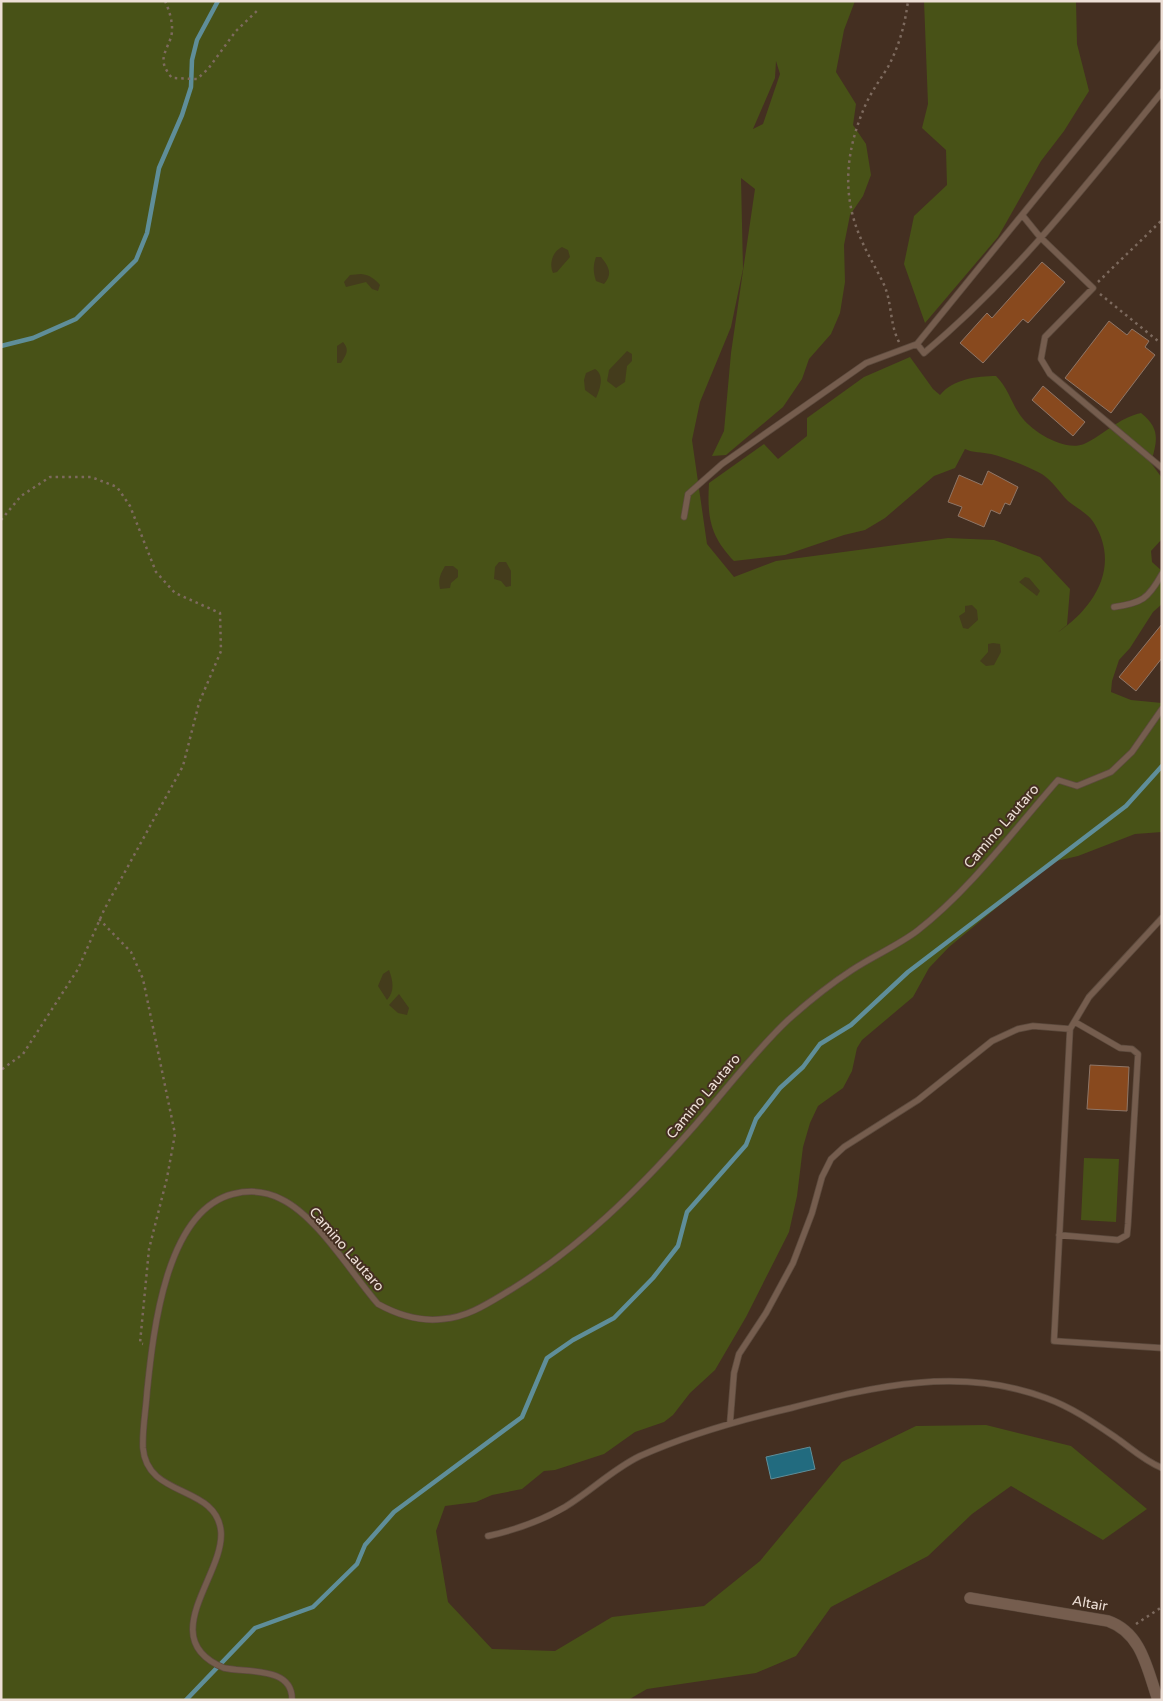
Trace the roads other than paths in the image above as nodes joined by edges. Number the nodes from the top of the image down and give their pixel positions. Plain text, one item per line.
1 (1162, 43) edge
2 (1162, 92) edge
3 (1023, 216) junction
4 (1040, 238) junction
5 (917, 344) junction
6 (1162, 468) edge
7 (684, 517) dead end
8 (1162, 574) edge
9 (1114, 607) dead end
10 (1162, 709) edge
11 (1162, 918) edge
12 (1075, 1022) junction
13 (1070, 1029) junction
14 (1059, 1235) junction
15 (1162, 1348) edge
16 (730, 1423) junction
17 (1162, 1468) edge
18 (488, 1536) dead end
19 (970, 1598) dead end
20 (292, 1700) edge
21 (1158, 1700) edge

1 - 3 lane
2 - 4 lane
3 - 4 lane
3 - 5 lane
4 - 5 lane
4 - 6 lane
5 - 7 lane
8 - 9 lane
10 - 20 lane, Camino Lautaro
11 - 12 lane
12 - 13 lane
12 - 14 lane
13 - 14 lane
13 - 16 lane
14 - 15 lane
16 - 17 lane
16 - 18 lane
19 - 21 street, Altair

